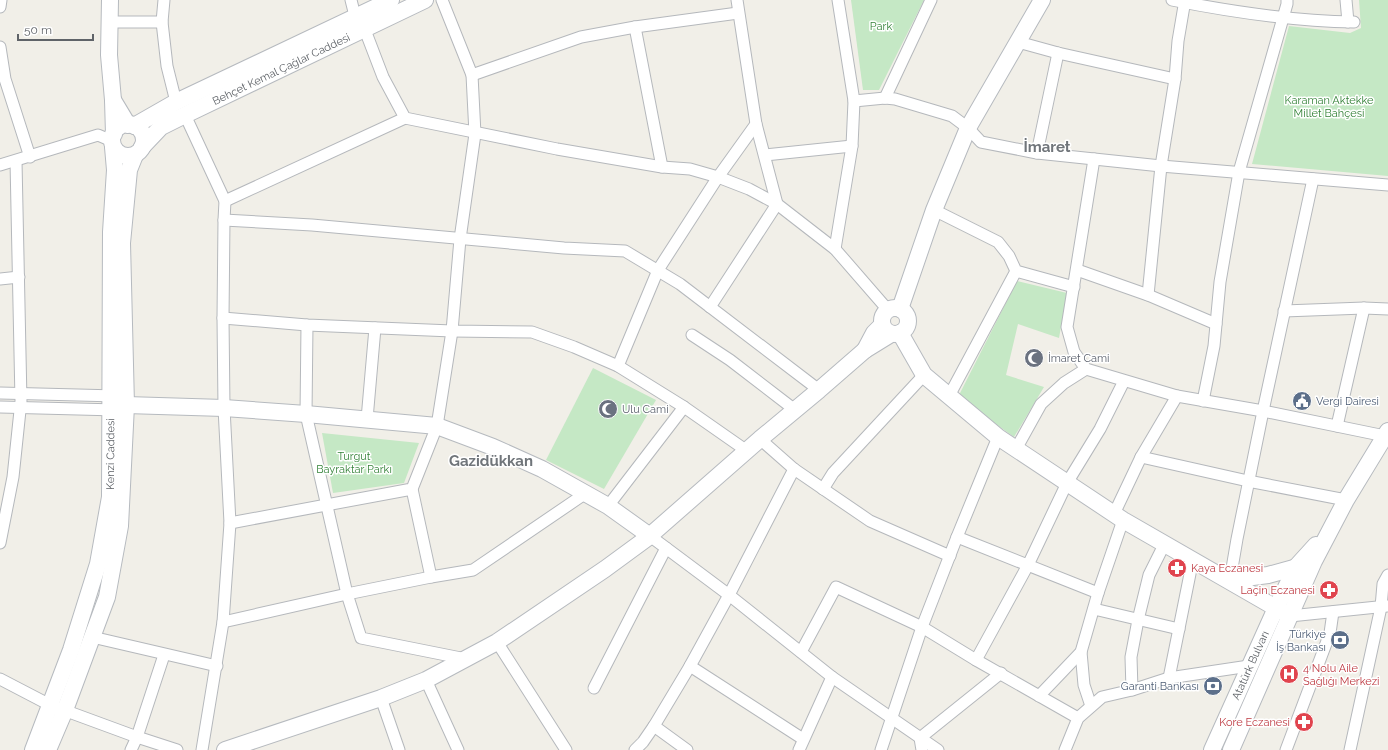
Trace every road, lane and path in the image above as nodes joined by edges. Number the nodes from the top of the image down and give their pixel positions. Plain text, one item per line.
1 (0, 0) edge
2 (110, 0) edge
3 (164, 0) edge
4 (351, 0) edge
5 (391, 0) edge
6 (425, 0) edge
7 (442, 0) edge
8 (737, 0) edge
9 (838, 0) edge
10 (931, 0) edge
11 (1042, 0) edge
12 (1172, 0) edge
13 (1287, 0) edge
14 (1346, 0) edge
15 (1184, 1) edge
16 (0, 7) edge
17 (738, 13) junction
18 (1283, 17) junction
19 (110, 22) junction
20 (162, 22) junction
21 (360, 23) junction
22 (635, 27) junction
23 (1018, 42) junction
24 (0, 47) edge
25 (0, 52) edge
26 (1058, 53) junction
27 (472, 75) junction
28 (1175, 79) junction
29 (885, 98) junction
30 (113, 100) junction
31 (854, 101) junction
32 (181, 109) junction
33 (405, 118) junction
34 (756, 124) junction
35 (131, 125) junction
36 (968, 128) junction
37 (474, 132) junction
38 (113, 141) junction
39 (852, 146) junction
40 (139, 151) junction
41 (1037, 153) junction
42 (765, 155) junction
43 (30, 157) junction
44 (1094, 159) junction
45 (16, 161) junction
46 (0, 165) edge
47 (1161, 166) junction
48 (662, 167) junction
49 (1239, 172) junction
50 (718, 177) junction
51 (1313, 179) junction
52 (1388, 185) edge
53 (225, 201) junction
54 (777, 204) junction
55 (934, 210) junction
56 (224, 220) junction
57 (460, 239) junction
58 (835, 249) junction
59 (658, 270) junction
60 (1077, 270) junction
61 (1016, 271) junction
62 (19, 277) junction
63 (0, 279) edge
64 (1074, 287) junction
65 (1148, 295) junction
66 (710, 307) junction
67 (1364, 308) junction
68 (1388, 309) edge
69 (1284, 311) junction
70 (223, 318) junction
71 (892, 322) junction
72 (1216, 324) junction
73 (307, 325) junction
74 (375, 328) junction
75 (452, 331) junction
76 (692, 335) dead end
77 (618, 366) junction
78 (1086, 370) junction
79 (924, 376) junction
80 (1124, 381) junction
81 (819, 390) junction
82 (0, 393) edge
83 (21, 394) junction
84 (949, 396) junction
85 (1177, 396) junction
86 (1203, 401) junction
87 (120, 403) junction
88 (0, 407) edge
89 (21, 407) junction
90 (684, 407) junction
91 (224, 408) junction
92 (795, 410) junction
93 (1263, 411) junction
94 (306, 414) junction
95 (367, 419) junction
96 (437, 426) junction
97 (1337, 426) junction
98 (1386, 434) edge
99 (998, 437) junction
100 (760, 438) junction
101 (1016, 448) junction
102 (746, 451) junction
103 (1141, 457) junction
104 (794, 469) junction
105 (1248, 480) junction
106 (1067, 483) junction
107 (412, 489) junction
108 (823, 489) junction
109 (586, 493) junction
110 (1346, 500) junction
111 (326, 504) junction
112 (608, 506) junction
113 (1118, 517) junction
114 (230, 523) junction
115 (1334, 524) junction
116 (650, 536) junction
117 (957, 537) junction
118 (0, 543) edge
119 (1165, 544) junction
120 (666, 548) junction
121 (950, 556) junction
122 (1193, 559) junction
123 (1314, 561) junction
124 (1028, 565) junction
125 (1296, 567) junction
126 (1388, 575) edge
127 (431, 577) junction
128 (1230, 580) junction
129 (1098, 593) junction
130 (347, 594) junction
131 (729, 596) junction
132 (1385, 607) edge
133 (1276, 608) junction
134 (1094, 609) junction
135 (1333, 612) junction
136 (1290, 616) junction
137 (1138, 620) junction
138 (224, 622) junction
139 (922, 627) junction
140 (1179, 629) junction
141 (92, 637) junction
142 (497, 642) junction
143 (801, 652) junction
144 (1081, 652) junction
145 (164, 655) junction
146 (466, 659) junction
147 (976, 660) junction
148 (217, 666) junction
149 (690, 666) junction
150 (1249, 666) junction
151 (1001, 673) junction
152 (832, 678) junction
153 (1169, 678) junction
154 (0, 680) edge
155 (426, 680) junction
156 (594, 688) dead end
157 (1132, 690) junction
158 (1039, 696) junction
159 (381, 698) junction
160 (1091, 706) junction
161 (58, 708) junction
162 (891, 718) junction
163 (1078, 718) junction
164 (654, 726) junction
165 (137, 737) junction
166 (920, 738) junction
167 (801, 745) edge
168 (880, 748) edge
169 (33, 750) edge
170 (48, 750) edge
171 (131, 750) edge
172 (177, 750) edge
173 (202, 750) edge
174 (225, 750) edge
175 (399, 750) edge
176 (458, 750) edge
177 (566, 750) edge
178 (635, 750) edge
179 (687, 750) edge
180 (922, 750) edge
181 (938, 750) edge
182 (1065, 750) edge
183 (1212, 750) edge
184 (1231, 750) edge
185 (1286, 750) edge
186 (1350, 750) edge

1 - 16 street
2 - 19 main road, Kenzi Caddesi
3 - 20 street
4 - 21 street
5 - 21 main road, Behçet Kemal Çağlar Caddesi
6 - 21 main road, Behçet Kemal Çağlar Caddesi
7 - 27 street
8 - 17 street
9 - 31 street
10 - 29 street
11 - 23 main road
12 - 15 street
13 - 18 street
14 - 18 street
15 - 18 street
15 - 28 street
17 - 22 street
17 - 34 street
18 - 49 street
19 - 20 street
19 - 30 main road, Kenzi Caddesi
20 - 32 street
21 - 32 main road, Behçet Kemal Çağlar Caddesi
21 - 33 street
22 - 27 street
22 - 48 street
23 - 26 street
23 - 36 main road
24 - 25 street
25 - 43 street
26 - 28 street
26 - 41 street
27 - 37 street
28 - 47 street
29 - 31 street
29 - 36 street
30 - 35 main road
30 - 38 main road, Kenzi Caddesi
31 - 39 street
32 - 35 main road, Behçet Kemal Çağlar Caddesi
32 - 40 main road, Behçet Kemal Çağlar Caddesi
32 - 53 street
33 - 37 street
33 - 53 street
34 - 42 street
34 - 50 street
35 - 38 main road
35 - 40 main road
36 - 41 street
36 - 55 main road
37 - 48 street
37 - 57 street
38 - 40 main road
38 - 43 street
38 - 87 main road, Kenzi Caddesi
39 - 42 street
39 - 58 street
40 - 87 main road, Kenzi Caddesi
41 - 44 street
42 - 54 street
43 - 45 street
44 - 47 street
44 - 60 street
45 - 46 street
45 - 62 street
47 - 49 street
47 - 65 street
48 - 50 street
49 - 51 street
49 - 72 street
50 - 54 street
50 - 59 street
51 - 52 street
51 - 69 street
53 - 56 street
54 - 58 street
54 - 66 street
55 - 61 street
55 - 71 main road
56 - 57 street
56 - 70 street
57 - 59 street
57 - 75 street
58 - 71 street
59 - 66 street
59 - 77 street
60 - 64 street
60 - 65 street
61 - 64 street
61 - 84 street
62 - 63 street
62 - 83 street
64 - 78 street
65 - 72 street
66 - 81 street
67 - 68 street
67 - 69 street
67 - 97 street
69 - 93 street
70 - 73 street
70 - 91 street
71 - 79 main road
71 - 81 main road
72 - 86 street
73 - 74 street
73 - 94 street
74 - 75 street
74 - 95 street
75 - 77 street
75 - 96 street
76 - 92 street
77 - 90 street
78 - 80 street
78 - 101 street
79 - 84 main road
79 - 108 street
80 - 85 street
80 - 106 street
81 - 92 main road
82 - 83 street
83 - 87 street
83 - 89 street
84 - 99 main road
85 - 86 street
85 - 103 street
86 - 93 street
87 - 89 street
87 - 91 main road
87 - 141 main road, Kenzi Caddesi
87 - 161 main road, Kenzi Caddesi
88 - 89 street
89 - 118 street
90 - 102 street
90 - 112 street
91 - 94 main road
91 - 114 street
92 - 100 main road
93 - 97 street
93 - 105 street
94 - 95 main road
94 - 111 street
95 - 96 main road
96 - 107 street
96 - 109 main road
97 - 98 street
98 - 110 main road
99 - 101 main road
99 - 117 street
100 - 102 main road
100 - 104 street
101 - 106 main road
102 - 116 main road
103 - 105 street
103 - 113 street
104 - 108 street
104 - 131 street
105 - 110 street
105 - 128 street
106 - 113 main road
106 - 124 street
107 - 111 street
107 - 127 street
108 - 121 street
109 - 112 main road
109 - 127 street
110 - 115 main road
111 - 114 street
111 - 130 street
112 - 116 main road
113 - 119 main road
113 - 129 street
114 - 138 street
115 - 123 main road, Atatürk Bulvarı
115 - 125 main road, Atatürk Bulvarı
116 - 120 street
116 - 142 main road
117 - 121 street
117 - 124 street
119 - 122 main road
119 - 137 street
120 - 131 street
120 - 156 street
121 - 139 street
122 - 128 main road
122 - 140 street
123 - 125 main road
123 - 136 main road, Atatürk Bulvarı
124 - 129 street
124 - 147 street
125 - 128 main road
125 - 133 main road, Atatürk Bulvarı
126 - 132 street
127 - 130 street
128 - 133 main road
129 - 134 street
130 - 138 street
130 - 146 street
131 - 143 street
131 - 149 street
132 - 135 street
132 - 186 street
133 - 136 main road
133 - 150 main road, Atatürk Bulvarı
134 - 137 street
134 - 144 street
135 - 136 street
135 - 185 street
136 - 184 main road, Atatürk Bulvarı
137 - 140 street
137 - 157 street
138 - 148 street
139 - 143 street
139 - 147 street
139 - 162 street
140 - 153 street
141 - 145 street
141 - 161 main road, Kenzi Caddesi
142 - 146 main road
142 - 177 street
143 - 152 street
144 - 158 street
144 - 160 street
145 - 148 street
145 - 165 street
146 - 155 main road
147 - 151 street
148 - 173 street
149 - 164 street
149 - 167 street
150 - 153 street
150 - 183 main road, Atatürk Bulvarı
151 - 158 street
151 - 166 street
152 - 162 street
152 - 167 street
153 - 157 street
154 - 161 street
155 - 159 main road
155 - 176 street
157 - 160 street
158 - 163 street
159 - 174 main road
159 - 175 street
160 - 163 street
161 - 165 street
161 - 169 main road, Kenzi Caddesi
161 - 170 main road, Kenzi Caddesi
162 - 166 street
162 - 168 street
163 - 182 street
164 - 178 street
164 - 179 street
165 - 171 street
165 - 172 street
166 - 180 street
166 - 181 street

